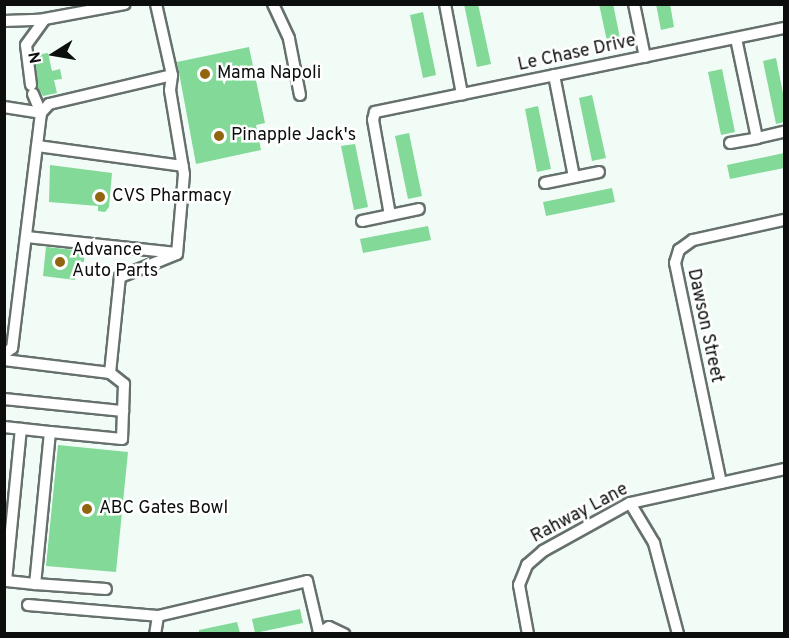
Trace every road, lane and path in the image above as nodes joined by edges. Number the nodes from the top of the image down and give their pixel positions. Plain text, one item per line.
1 (125, 4) edge
2 (156, 4) edge
3 (273, 4) edge
4 (445, 4) edge
5 (634, 4) edge
6 (44, 20) junction
7 (4, 21) edge
8 (784, 28) edge
9 (736, 38) junction
10 (645, 57) junction
11 (172, 75) junction
12 (554, 75) junction
13 (462, 94) junction
14 (300, 95) dead end
15 (4, 107) edge
16 (41, 112) junction
17 (784, 132) edge
18 (757, 138) junction
19 (730, 143) dead end
20 (37, 146) junction
21 (183, 166) junction
22 (599, 172) dead end
23 (574, 177) junction
24 (545, 183) dead end
25 (419, 209) dead end
26 (390, 215) junction
27 (362, 220) dead end
28 (784, 220) edge
29 (27, 237) junction
30 (177, 254) junction
31 (4, 354) edge
32 (4, 360) edge
33 (110, 373) junction
34 (4, 399) edge
35 (123, 411) junction
36 (4, 427) edge
37 (21, 429) junction
38 (50, 432) junction
39 (784, 469) edge
40 (721, 483) junction
41 (630, 503) junction
42 (5, 581) edge
43 (35, 584) junction
44 (106, 589) dead end
45 (28, 605) dead end
46 (158, 616) junction
47 (155, 633) edge
48 (318, 633) edge
49 (344, 633) edge
50 (528, 633) edge
51 (678, 633) edge

1 - 6 street
2 - 11 street
3 - 14 street
4 - 13 street
5 - 10 street
6 - 7 street
6 - 16 street
8 - 9 street, Le Chase Drive
9 - 10 street, Le Chase Drive
9 - 18 street
10 - 12 street, Le Chase Drive
11 - 16 street
11 - 21 street
12 - 13 street, Le Chase Drive
12 - 23 street
13 - 26 street, Le Chase Drive
15 - 16 street
16 - 20 street
17 - 18 street
18 - 19 street
20 - 21 street
20 - 29 street
21 - 30 street
22 - 23 street
23 - 24 street
25 - 26 street
26 - 27 street
28 - 40 street, Dawson Street
29 - 30 street
29 - 31 street
30 - 33 street
32 - 33 street
33 - 35 street
34 - 35 street
35 - 38 street
36 - 37 street
37 - 38 street
37 - 42 street
38 - 43 street
39 - 40 street, Rahway Lane
40 - 41 street, Rahway Lane
41 - 50 street, Rahway Lane
41 - 51 street
42 - 43 street
43 - 44 street
45 - 46 street
46 - 47 street
46 - 48 street
48 - 49 street

